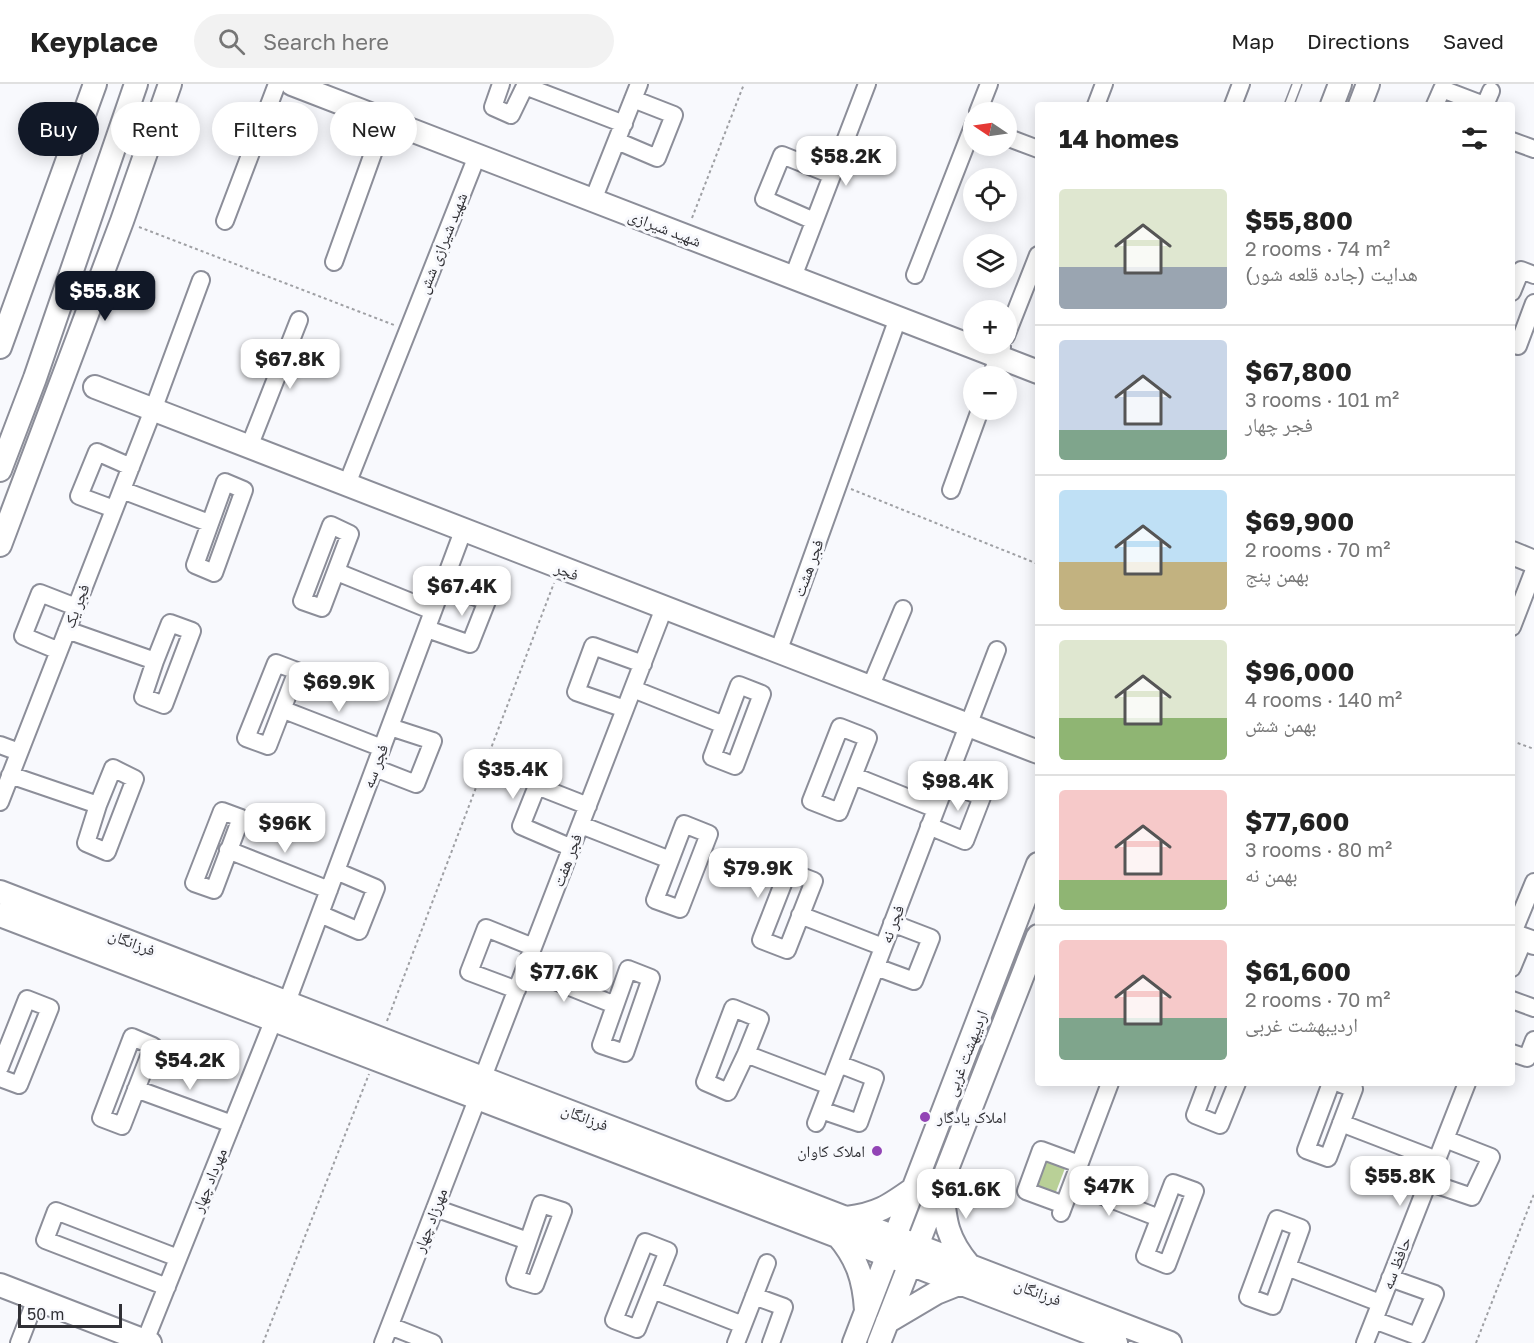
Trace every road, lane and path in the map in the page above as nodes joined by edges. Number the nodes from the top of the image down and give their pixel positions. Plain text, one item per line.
1 (96, 84) edge
2 (136, 84) edge
3 (170, 84) edge
4 (277, 84) edge
5 (292, 84) edge
6 (501, 84) edge
7 (744, 84) edge
8 (867, 84) edge
9 (989, 84) edge
10 (1104, 84) edge
11 (1241, 84) edge
12 (1297, 84) edge
13 (1340, 84) edge
14 (1368, 84) edge
15 (525, 85) edge
16 (636, 91) edge
17 (1486, 100) edge
18 (338, 102) edge
19 (982, 102) edge
20 (1097, 102) edge
21 (1234, 102) edge
22 (1290, 102) edge
23 (1333, 102) edge
24 (1361, 102) edge
25 (1436, 102) edge
26 (624, 124) junction
27 (417, 133) edge
28 (617, 141) junction
29 (1017, 141) edge
30 (1515, 142) edge
31 (1035, 148) edge
32 (1534, 148) edge
33 (963, 152) edge
34 (372, 156) edge
35 (477, 156) junction
36 (832, 175) junction
37 (593, 200) junction
38 (225, 220) dead end
39 (814, 220) junction
40 (122, 221) junction
41 (685, 236) junction
42 (334, 262) dead end
43 (1035, 263) edge
44 (915, 275) dead end
45 (1534, 275) edge
46 (793, 277) junction
47 (201, 279) dead end
48 (1515, 285) edge
49 (1534, 303) edge
50 (1017, 309) edge
51 (898, 318) junction
52 (299, 320) dead end
53 (408, 330) junction
54 (963, 340) edge
55 (1515, 345) edge
56 (0, 347) edge
57 (1002, 354) edge
58 (1035, 370) edge
59 (96, 387) dead end
60 (153, 410) junction
61 (976, 420) edge
62 (249, 447) junction
63 (131, 467) junction
64 (0, 470) edge
65 (347, 484) junction
66 (839, 484) junction
67 (122, 490) junction
68 (951, 490) dead end
69 (114, 509) junction
70 (209, 523) junction
71 (464, 531) junction
72 (0, 545) edge
73 (1515, 554) edge
74 (1534, 562) edge
75 (1035, 563) edge
76 (560, 568) junction
77 (1534, 570) edge
78 (337, 572) dead end
79 (443, 585) junction
80 (76, 607) junction
81 (664, 608) junction
82 (903, 609) dead end
83 (434, 611) junction
84 (1515, 619) edge
85 (427, 629) junction
86 (67, 630) junction
87 (997, 650) dead end
88 (59, 651) junction
89 (778, 652) junction
90 (155, 661) dead end
91 (643, 664) junction
92 (870, 688) junction
93 (633, 689) junction
94 (625, 709) junction
95 (284, 710) dead end
96 (724, 725) dead end
97 (967, 725) junction
98 (390, 727) junction
99 (1515, 742) edge
100 (0, 745) edge
101 (382, 748) junction
102 (1534, 750) edge
103 (19, 752) junction
104 (1035, 752) edge
105 (375, 768) junction
106 (10, 775) junction
107 (854, 776) junction
108 (946, 782) junction
109 (1, 796) edge
110 (98, 805) dead end
111 (588, 806) junction
112 (936, 808) junction
113 (581, 825) junction
114 (929, 826) junction
115 (572, 848) junction
116 (228, 850) dead end
117 (670, 860) junction
118 (336, 871) junction
119 (1035, 872) edge
120 (1534, 882) edge
121 (329, 890) junction
122 (0, 892) edge
123 (320, 914) junction
124 (0, 915) edge
125 (800, 915) dead end
126 (892, 923) junction
127 (1520, 938) edge
128 (1035, 944) edge
129 (533, 947) junction
130 (883, 947) junction
131 (1515, 957) edge
132 (876, 967) junction
133 (525, 969) junction
134 (517, 990) junction
135 (1515, 1001) edge
136 (615, 1005) junction
137 (1534, 1008) edge
138 (280, 1011) junction
139 (5, 1039) edge
140 (1534, 1040) edge
141 (378, 1048) junction
142 (746, 1054) junction
143 (1515, 1054) edge
144 (838, 1064) junction
145 (0, 1067) edge
146 (0, 1078) edge
147 (830, 1086) junction
148 (1109, 1086) edge
149 (1206, 1086) edge
150 (1236, 1086) edge
151 (1330, 1086) edge
152 (1346, 1086) edge
153 (1466, 1086) edge
154 (480, 1087) junction
155 (136, 1089) junction
156 (1341, 1123) junction
157 (232, 1124) junction
158 (1445, 1139) junction
159 (1437, 1160) junction
160 (1079, 1164) junction
161 (1428, 1182) junction
162 (1072, 1184) junction
163 (942, 1185) junction
164 (913, 1189) junction
165 (1534, 1194) edge
166 (435, 1208) junction
167 (1159, 1218) dead end
168 (842, 1226) junction
169 (528, 1242) dead end
170 (890, 1245) junction
171 (915, 1255) junction
172 (178, 1258) junction
173 (767, 1263) dead end
174 (1287, 1267) junction
175 (965, 1274) junction
176 (1390, 1278) junction
177 (0, 1285) edge
178 (167, 1287) junction
179 (653, 1290) junction
180 (754, 1296) junction
181 (36, 1299) junction
182 (1380, 1303) junction
183 (866, 1311) junction
184 (1374, 1320) junction
185 (887, 1322) junction
186 (743, 1325) junction
187 (390, 1326) junction
188 (148, 1342) edge
189 (19, 1343) edge
190 (263, 1343) edge
191 (383, 1343) edge
192 (433, 1343) edge
193 (736, 1343) edge
194 (771, 1343) edge
195 (854, 1343) edge
196 (879, 1343) edge
197 (1116, 1343) edge
198 (1170, 1343) edge
199 (1365, 1343) edge
200 (1476, 1343) edge

1 - 56 street
2 - 64 street
3 - 40 street
4 - 38 street
5 - 18 street, شهید شیرازی
6 - 15 street
7 - 41 path
8 - 36 street
9 - 19 street
10 - 20 street
11 - 21 street
12 - 22 lane
13 - 23 street
14 - 24 street
15 - 26 street
16 - 26 street
16 - 28 street
17 - 25 street
26 - 28 street
27 - 35 street, شهید شیرازی
28 - 37 street
29 - 31 street
30 - 32 street
33 - 44 street
34 - 42 street
35 - 37 street, شهید شیرازی
35 - 53 street, شهید شیرازی شش
36 - 39 street
36 - 39 street
37 - 41 street, شهید شیرازی
39 - 46 street
40 - 53 path
40 - 72 street
41 - 46 street, شهید شیرازی
43 - 50 street
45 - 48 street
46 - 51 street, شهید شیرازی
47 - 60 street, فجر یک
49 - 55 street
51 - 54 street, شهید شیرازی
51 - 66 street, فجر هشت
52 - 62 street
53 - 65 street, شهید شیرازی شش
57 - 58 street, شهید شیرازی
59 - 60 street, فجر
60 - 62 street, فجر
60 - 63 street, فجر یک
61 - 68 street
62 - 65 street, فجر
63 - 67 street, فجر یک
63 - 69 street
65 - 71 street, فجر
66 - 75 path
66 - 89 street, فجر هشت
67 - 69 street, فجر یک
67 - 70 street
69 - 80 street, فجر یک
70 - 70 street
71 - 76 street, فجر
71 - 79 street, فجر سه
73 - 74 street
76 - 81 street, فجر
76 - 141 path
77 - 84 street
78 - 83 street
79 - 83 street, فجر سه
79 - 85 street
80 - 86 street, فجر یک
80 - 88 street
81 - 89 street, فجر
81 - 91 street, فجر هفت
82 - 92 street
83 - 85 street, فجر سه
85 - 98 street, فجر سه
86 - 88 street, فجر یک
86 - 90 street
87 - 97 street, فجر نه
88 - 103 street, فجر یک
89 - 92 street, فجر
91 - 93 street, فجر هفت
91 - 94 street
92 - 97 street, فجر
93 - 94 street, فجر هفت
93 - 96 street
94 - 111 street, فجر هفت
95 - 101 street
97 - 104 street, فجر
97 - 108 street, فجر نه
98 - 101 street, فجر سه
98 - 105 street
99 - 102 path
100 - 103 street
101 - 105 street, فجر سه
103 - 106 street, فجر یک
105 - 118 street, فجر سه
106 - 109 street, فجر یک
106 - 110 street
107 - 107 street
107 - 112 street
108 - 112 street, فجر نه
108 - 114 street
111 - 113 street, فجر هفت
111 - 115 street
112 - 114 street, فجر نه
113 - 115 street, فجر هفت
113 - 117 street
114 - 126 street, فجر نه
115 - 129 street, فجر هفت
116 - 121 street
117 - 117 street
118 - 121 street, فجر سه
118 - 123 street
119 - 164 street, اردیبهشت غربی
120 - 127 street
121 - 123 street, فجر سه
122 - 138 street, فرزانگان
123 - 138 street, فجر سه
124 - 138 street, فرزانگان
125 - 130 street
126 - 130 street, فجر نه
126 - 132 street
127 - 131 street
128 - 163 street, اردیبهشت غربی
129 - 133 street, فجر هفت
129 - 134 street
130 - 132 street, فجر نه
132 - 144 street, فجر نه
133 - 134 street, فجر هفت
133 - 136 street
134 - 154 street, فجر هفت
135 - 137 street
136 - 136 street
138 - 141 street, فرزانگان
138 - 157 street, مهرداد چهار
139 - 145 street
139 - 146 street
140 - 143 street
141 - 154 street, فرزانگان
141 - 190 path
142 - 142 street
142 - 147 street
144 - 147 street, فجر نه
144 - 147 street, فجر نه
148 - 160 street
149 - 150 street
151 - 156 street
152 - 156 street
153 - 158 street, حافظ سه
154 - 166 street, مهرزاد چهار
154 - 168 street, فرزانگان
155 - 155 street
155 - 157 street
156 - 159 street
157 - 172 street, مهرداد چهار
158 - 159 street, حافظ سه
158 - 161 street
159 - 161 street, حافظ سه
160 - 162 street
160 - 162 street
161 - 176 street, حافظ سه
162 - 167 street
163 - 171 street, اردیبهشت غربی
163 - 175 street
164 - 168 street
164 - 170 street, اردیبهشت غربی
165 - 200 path
166 - 169 street
166 - 187 street, مهرزاد چهار
168 - 170 street, فرزانگان
168 - 183 street
170 - 171 street, فرزانگان
170 - 183 street, اردیبهشت غربی
171 - 175 street, فرزانگان
171 - 185 street, اردیبهشت غربی
172 - 178 street, مهرداد چهار
172 - 178 street
173 - 180 street
174 - 174 street
174 - 182 street
175 - 185 street
175 - 197 street, فرزانگان
175 - 198 street, فرزانگان
176 - 182 street, حافظ سه
176 - 184 street
177 - 181 street
178 - 188 street, مهرداد چهار
179 - 179 street
179 - 186 street
180 - 186 street
180 - 194 street
181 - 188 street
181 - 189 street
182 - 184 street, حافظ سه
183 - 195 street, اردیبهشت غربی
184 - 199 street, حافظ سه
185 - 196 street, اردیبهشت غربی
186 - 193 street
187 - 191 street, مهرزاد چهار
187 - 192 street

